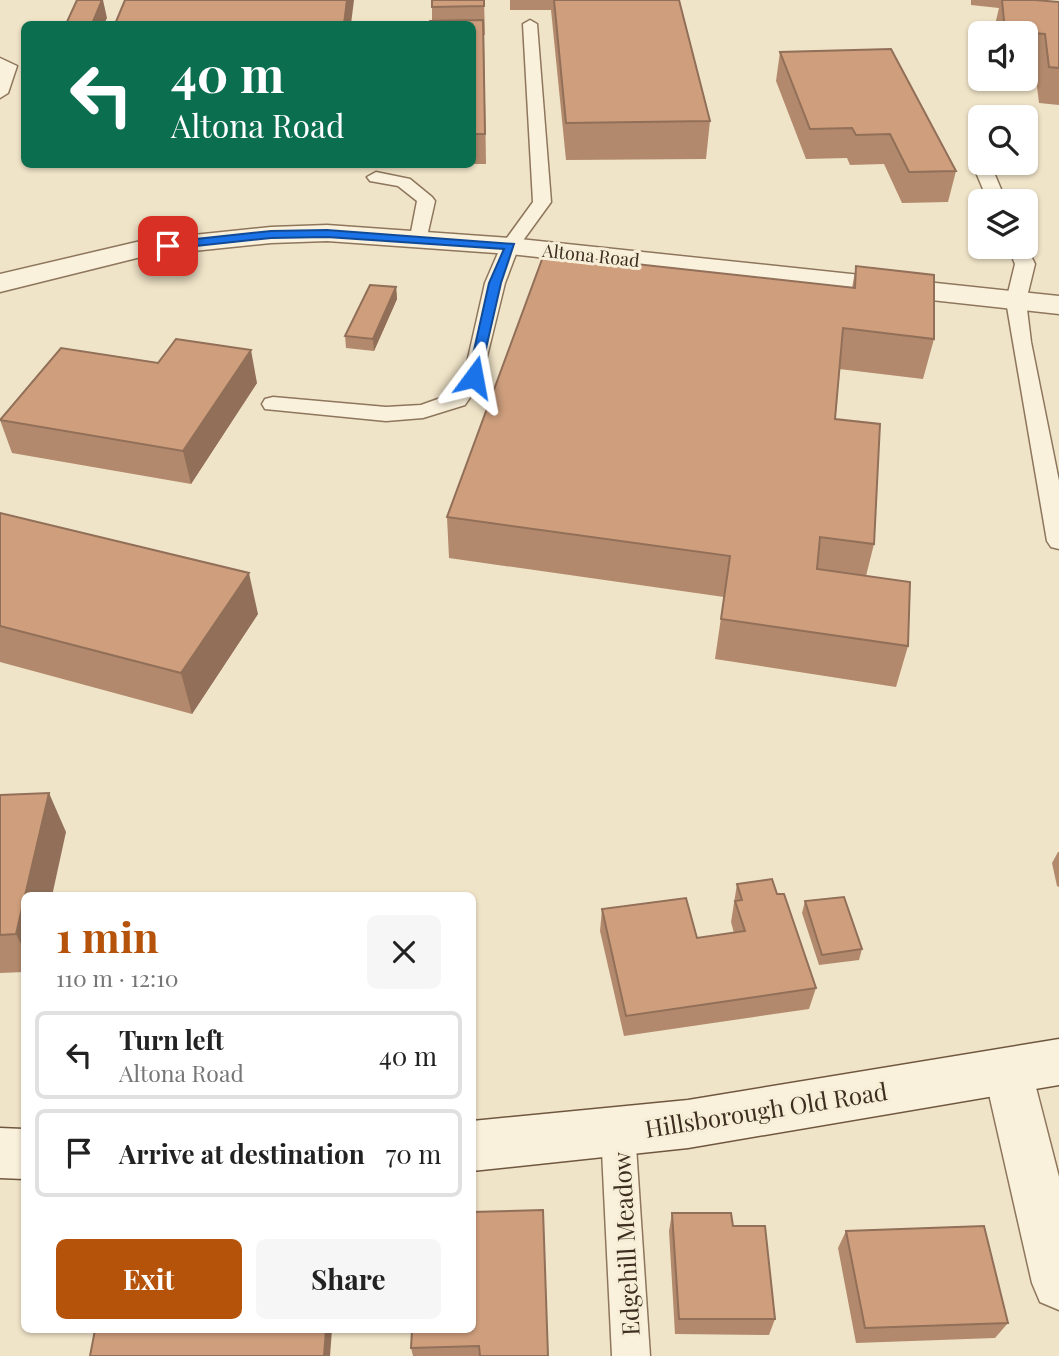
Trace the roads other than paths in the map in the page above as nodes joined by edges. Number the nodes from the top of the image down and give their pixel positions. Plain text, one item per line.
1 (530, 24) dead end
2 (0, 62) edge
3 (0, 93) edge
4 (376, 177) dead end
5 (419, 237) junction
6 (510, 246) junction
7 (1023, 259) edge
8 (0, 283) edge
9 (1016, 301) junction
10 (1059, 305) edge
11 (273, 404) dead end
12 (1059, 541) edge
13 (1059, 1062) edge
14 (1008, 1072) junction
15 (618, 1131) junction
16 (476, 1146) edge
17 (0, 1153) edge
18 (21, 1154) edge
19 (1059, 1283) edge
20 (631, 1356) edge

1 - 6 lane
2 - 3 lane
4 - 5 lane
5 - 6 street, Altona Road
5 - 8 street, Altona Road
6 - 9 street, Altona Road
6 - 11 lane
7 - 9 lane
9 - 10 street, Altona Road
9 - 12 lane
13 - 14 street, Hillsborough Old Road
14 - 15 street, Hillsborough Old Road
14 - 19 street
15 - 16 street, Hillsborough Old Road
15 - 20 lane, Edgehill Meadow
17 - 18 street

